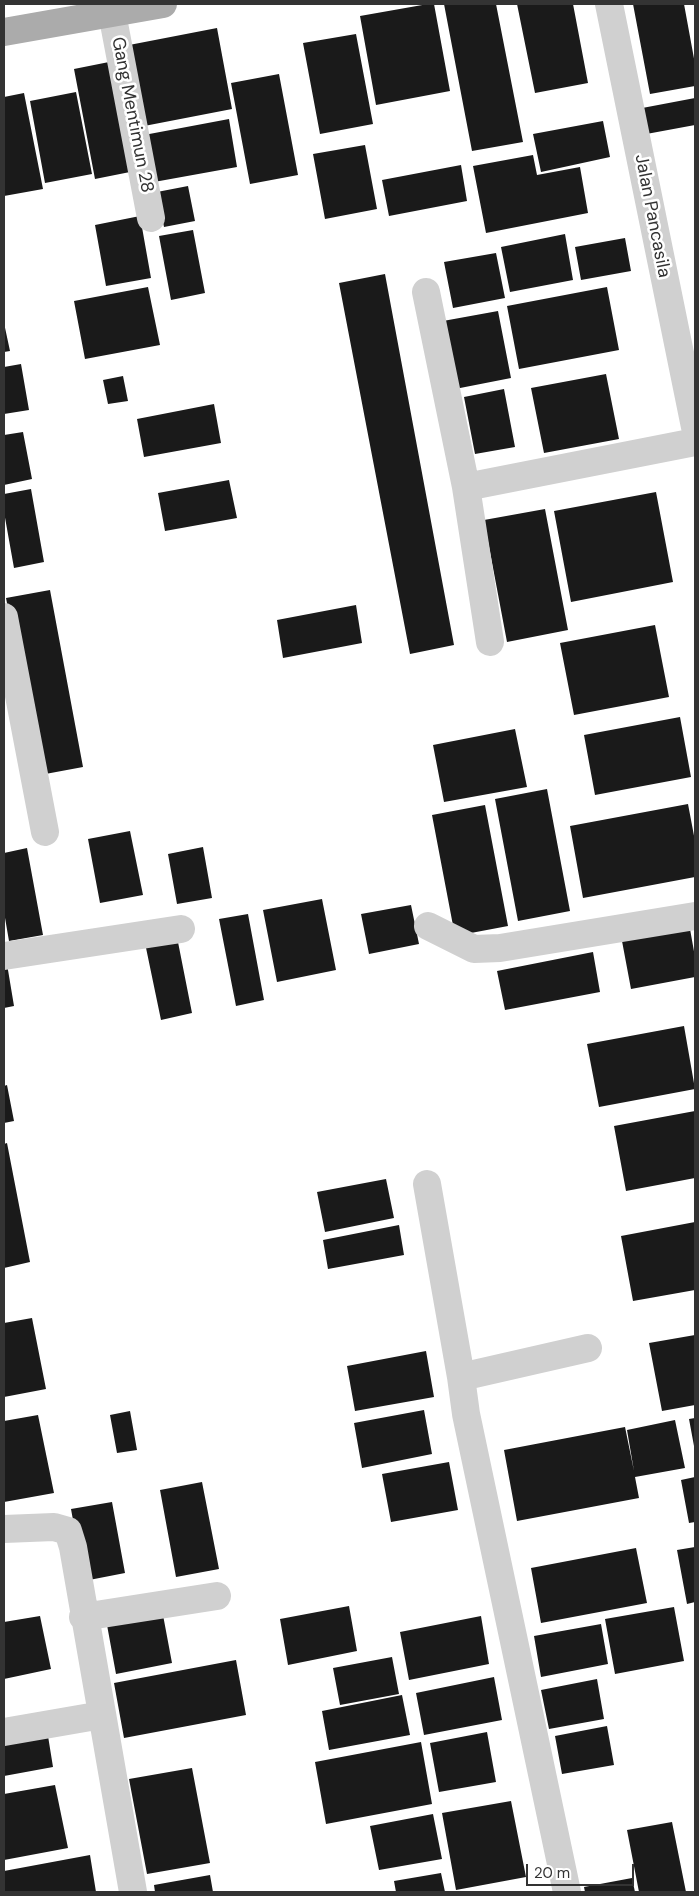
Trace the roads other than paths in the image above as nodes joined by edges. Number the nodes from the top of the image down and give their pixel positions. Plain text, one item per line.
1 (163, 4) edge
2 (609, 4) edge
3 (112, 13) junction
4 (4, 32) edge
5 (152, 218) dead end
6 (426, 292) dead end
7 (695, 427) edge
8 (695, 442) edge
9 (466, 486) junction
10 (4, 617) edge
11 (490, 642) dead end
12 (45, 832) dead end
13 (695, 916) edge
14 (428, 926) dead end
15 (181, 929) dead end
16 (4, 956) edge
17 (427, 1184) dead end
18 (588, 1348) dead end
19 (461, 1378) junction
20 (4, 1529) edge
21 (217, 1596) dead end
22 (83, 1617) junction
23 (102, 1715) junction
24 (4, 1732) edge
25 (133, 1892) edge
26 (567, 1892) edge

1 - 3 main road
2 - 7 street, Jalan Pancasila
3 - 4 main road
3 - 5 street, Gang Mentimun 28
6 - 9 street
8 - 9 street
9 - 11 street
10 - 12 street
13 - 14 street
15 - 16 street
17 - 19 street
18 - 19 street
19 - 26 street
20 - 22 street
21 - 22 street
22 - 23 street
23 - 24 street
23 - 25 street

